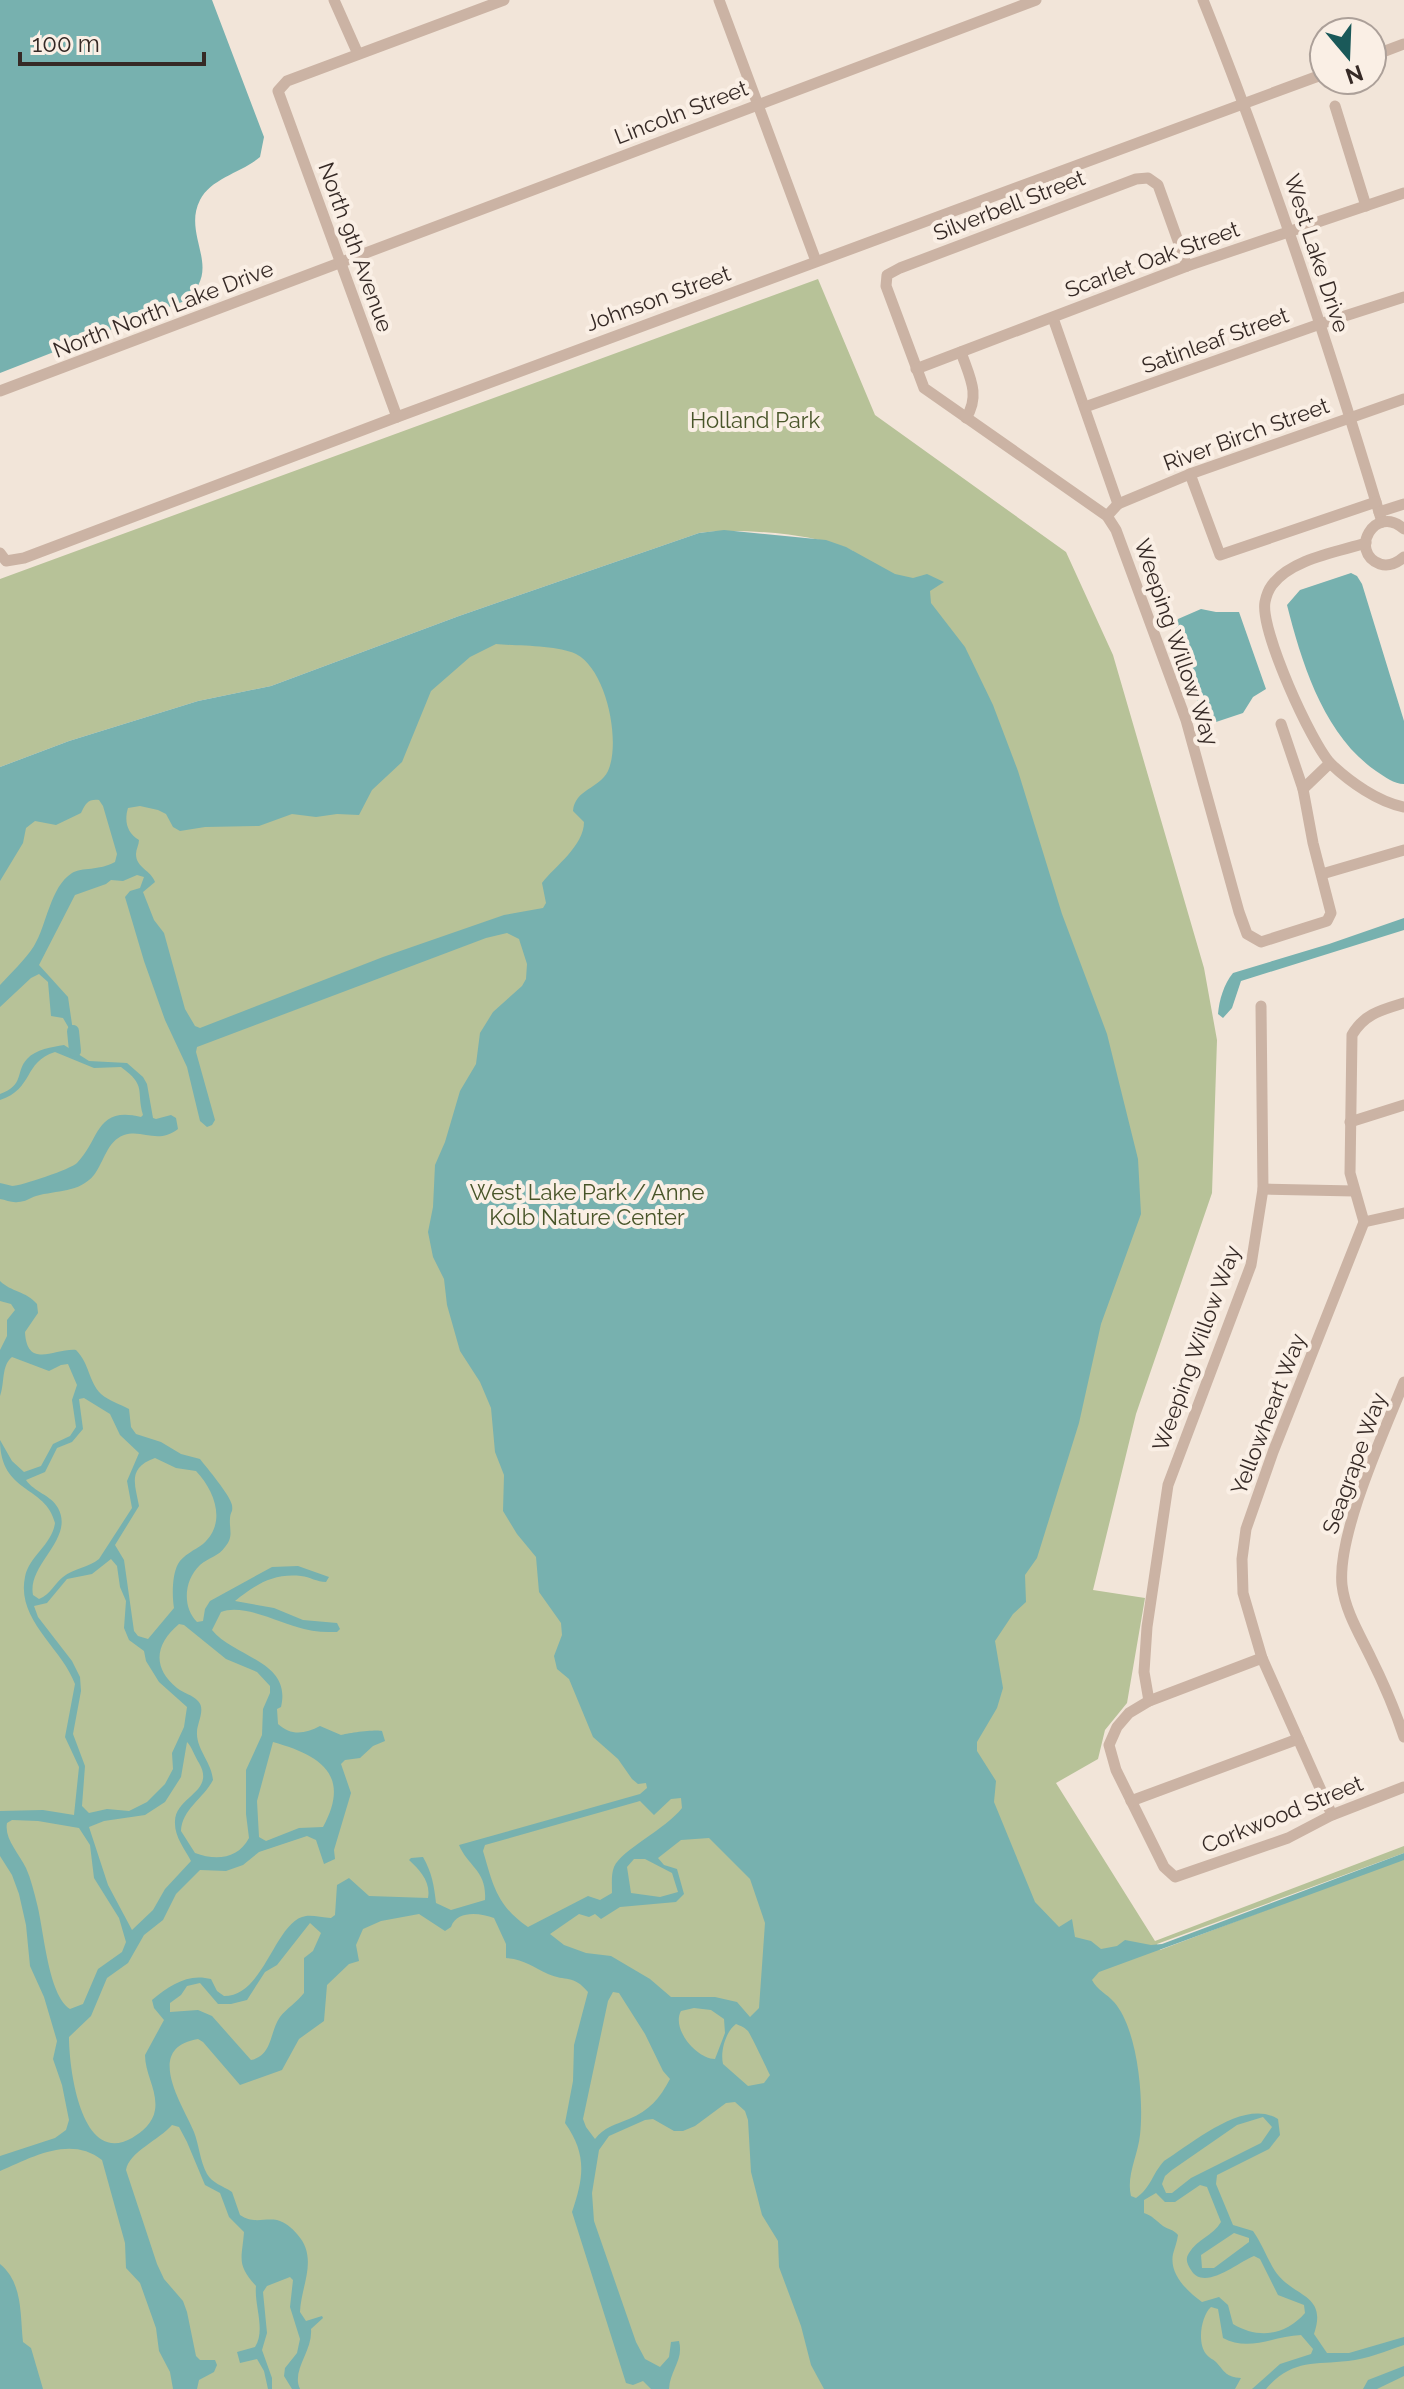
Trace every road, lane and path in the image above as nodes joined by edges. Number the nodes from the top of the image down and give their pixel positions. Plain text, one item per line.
1 (334, 0) edge
2 (504, 0) edge
3 (719, 0) edge
4 (1036, 0) edge
5 (1203, 0) edge
6 (358, 54) junction
7 (1308, 80) edge
8 (1245, 103) junction
9 (757, 104) junction
10 (1335, 106) dead end
11 (1404, 193) edge
12 (1366, 206) junction
13 (1290, 230) junction
14 (816, 261) junction
15 (341, 264) junction
16 (1187, 266) junction
17 (887, 275) joint
18 (1404, 297) edge
19 (1053, 318) junction
20 (1320, 324) junction
21 (961, 352) junction
22 (916, 369) junction
23 (0, 391) edge
24 (1404, 399) edge
25 (1085, 407) junction
26 (397, 417) junction
27 (1349, 417) junction
28 (966, 418) junction
29 (1190, 474) junction
30 (1118, 504) junction
31 (1404, 504) edge
32 (1379, 512) junction
33 (1107, 516) junction
34 (1404, 529) edge
35 (1366, 543) junction
36 (3, 557) edge
37 (1404, 557) edge
38 (1281, 724) dead end
39 (1330, 763) junction
40 (1303, 789) junction
41 (1404, 807) edge
42 (1404, 850) edge
43 (1322, 874) junction
44 (1404, 1003) edge
45 (1261, 1006) dead end
46 (1404, 1105) edge
47 (1350, 1122) junction
48 (1263, 1189) junction
49 (1354, 1191) junction
50 (1404, 1213) edge
51 (1364, 1222) junction
52 (1404, 1382) edge
53 (1262, 1658) junction
54 (1149, 1701) junction
55 (1404, 1737) edge
56 (1298, 1739) junction
57 (1404, 1787) edge
58 (1131, 1801) junction
59 (1332, 1815) junction

1 - 6 street
2 - 6 street
3 - 9 street
4 - 9 street, Lincoln Street
5 - 8 street, West Lake Drive
6 - 15 street, North 9th Avenue
7 - 8 street, Johnson Street
8 - 13 street, West Lake Drive
8 - 14 street, Johnson Street
9 - 14 street
9 - 15 street, Lincoln Street
10 - 12 street
11 - 12 street, Scarlet Oak Street
12 - 13 street, Scarlet Oak Street
13 - 16 street, Scarlet Oak Street
13 - 20 street, West Lake Drive
14 - 26 street, Johnson Street
15 - 23 street, North North Lake Drive
15 - 26 street, North 9th Avenue
16 - 17 street, Silverbell Street
16 - 19 street, Scarlet Oak Street
17 - 22 street, Weeping Willow Way
18 - 20 street, Satinleaf Street
19 - 21 street, Scarlet Oak Street
19 - 25 street
20 - 25 street, Satinleaf Street
20 - 27 street, West Lake Drive
21 - 22 street, Scarlet Oak Street
21 - 28 street
22 - 28 street, Weeping Willow Way
24 - 27 street, River Birch Street
25 - 30 street
26 - 36 street, Johnson Street
27 - 29 street, River Birch Street
27 - 32 street, West Lake Drive
28 - 33 street, Weeping Willow Way
29 - 30 street, River Birch Street
29 - 32 street
30 - 33 street, River Birch Street
31 - 32 street
32 - 34 street
32 - 35 street
33 - 43 street, Weeping Willow Way
35 - 37 street
35 - 39 street
38 - 40 street
39 - 40 street
39 - 41 street
40 - 43 street
42 - 43 street
44 - 47 street
45 - 48 street, Weeping Willow Way
46 - 47 street
47 - 49 street
48 - 49 street
48 - 54 street, Weeping Willow Way
49 - 51 street
50 - 51 street
51 - 53 street, Yellowheart Way
52 - 55 street, Seagrape Way
53 - 54 street
53 - 56 street, Yellowheart Way
54 - 58 street
56 - 58 street
56 - 59 street, Yellowheart Way
57 - 59 street, Corkwood Street
58 - 59 street, Corkwood Street

